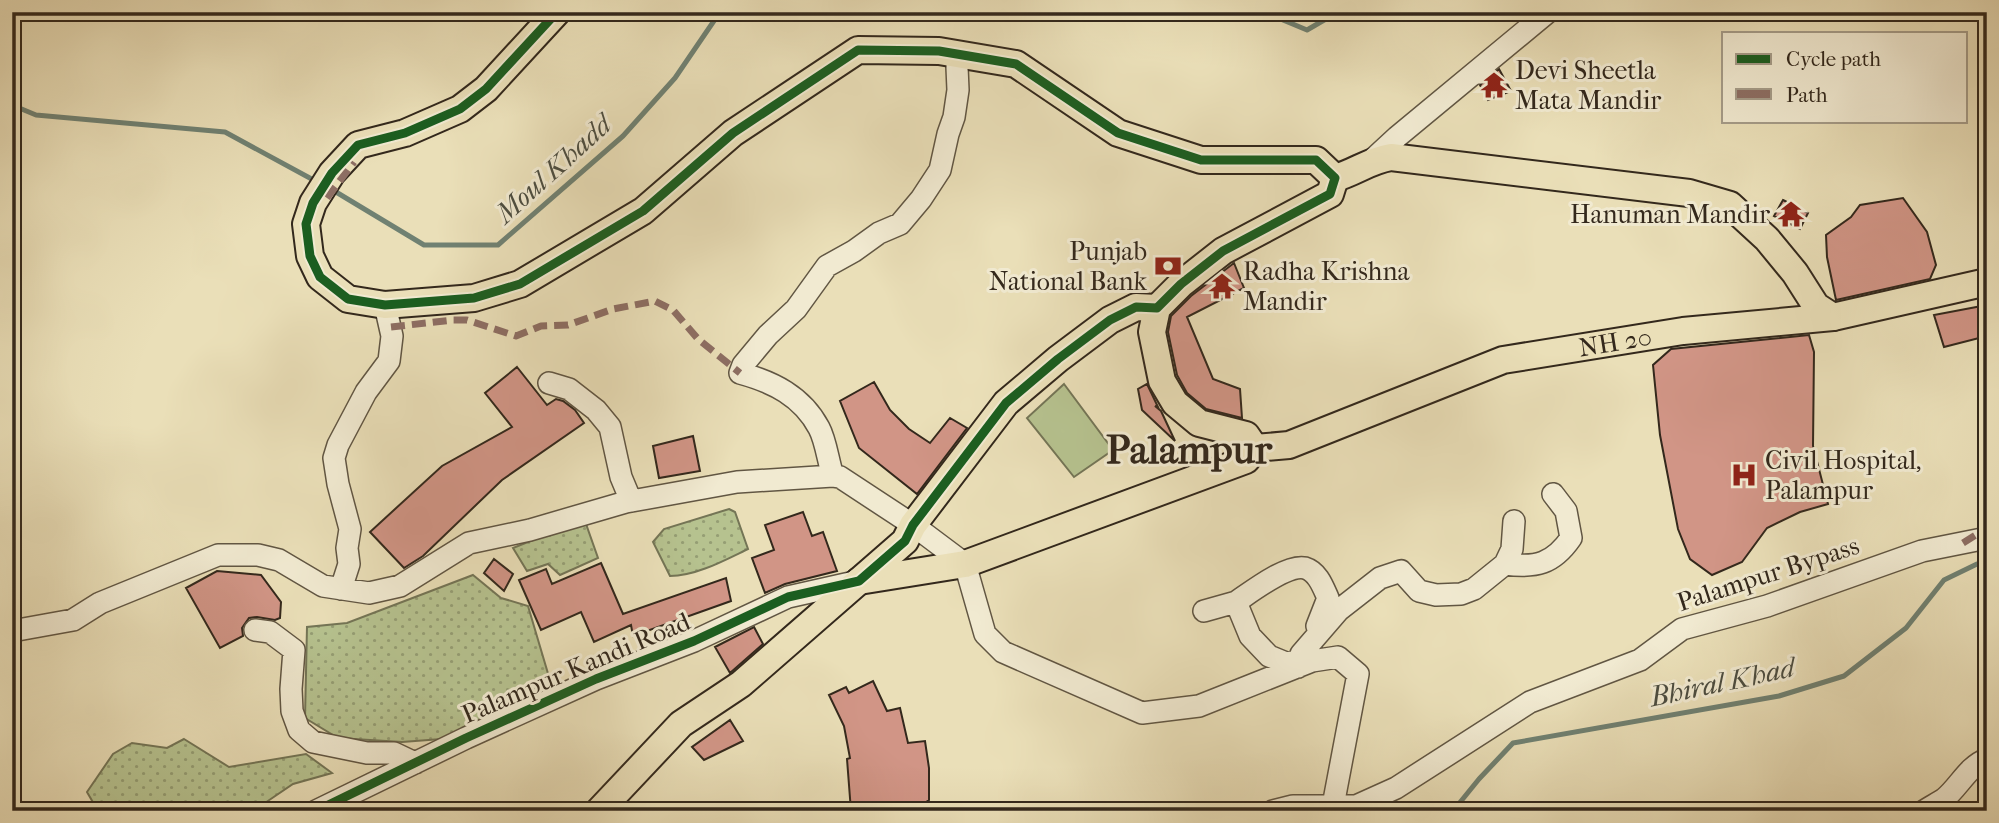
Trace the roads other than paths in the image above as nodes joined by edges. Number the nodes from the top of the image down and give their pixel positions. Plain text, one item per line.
1 (557, 12) edge
2 (1548, 12) edge
3 (963, 55) junction
4 (1371, 161) junction
5 (1335, 178) junction
6 (1987, 282) edge
7 (385, 304) junction
8 (1157, 308) junction
9 (1833, 317) junction
10 (549, 383) dead end
11 (1255, 448) junction
12 (833, 476) junction
13 (1553, 494) dead end
14 (631, 501) junction
15 (1514, 521) dead end
16 (913, 525) junction
17 (1987, 538) edge
18 (965, 564) junction
19 (1505, 564) junction
20 (859, 581) junction
21 (341, 589) junction
22 (1236, 602) junction
23 (1204, 611) dead end
24 (255, 630) dead end
25 (12, 631) edge
26 (1317, 636) junction
27 (1299, 664) junction
28 (1987, 760) edge
29 (415, 763) junction
30 (354, 803) edge
31 (1332, 808) edge
32 (316, 811) edge
33 (599, 811) edge
34 (1273, 811) edge
35 (1924, 811) edge

1 - 7 main road
2 - 4 street
3 - 5 main road
3 - 7 main road
3 - 12 street
4 - 5 main road
4 - 9 main road
5 - 8 main road
6 - 9 main road, NH 20
7 - 21 street
8 - 11 main road
8 - 16 main road
9 - 11 main road, NH 20
10 - 14 street
11 - 18 main road
12 - 14 street
12 - 16 street
13 - 19 street
14 - 21 street
15 - 19 street
16 - 18 street
16 - 20 main road
17 - 31 street, Palampur Bypass
18 - 20 main road
18 - 27 street
19 - 26 street
20 - 29 street, Palampur Kandi Road
20 - 33 main road
21 - 25 street
22 - 23 street
22 - 26 street
22 - 27 street
24 - 29 street
26 - 27 street
27 - 31 street
28 - 35 street
29 - 30 street, Palampur Kandi Road
30 - 32 street, Palampur Kandi Road
31 - 34 street, Palampur Bypass

